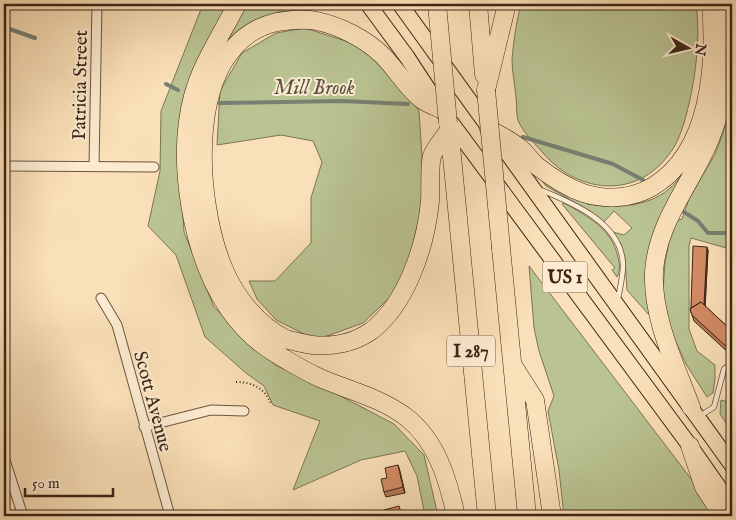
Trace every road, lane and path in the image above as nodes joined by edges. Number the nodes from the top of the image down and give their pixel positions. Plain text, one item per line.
1 (97, 4) edge
2 (237, 4) edge
3 (368, 4) edge
4 (400, 4) edge
5 (437, 4) edge
6 (478, 4) edge
7 (507, 4) edge
8 (711, 4) edge
9 (725, 4) edge
10 (487, 65) junction
11 (446, 121) junction
12 (489, 129) junction
13 (4, 166) edge
14 (94, 166) junction
15 (154, 166) dead end
16 (532, 187) junction
17 (101, 298) dead end
18 (617, 306) junction
19 (732, 363) edge
20 (512, 365) junction
21 (236, 382) dead end
22 (271, 404) dead end
23 (244, 412) dead end
24 (695, 412) junction
25 (144, 427) junction
26 (690, 446) junction
27 (4, 457) edge
28 (732, 465) edge
29 (732, 506) edge
30 (23, 516) edge
31 (170, 516) edge
32 (456, 516) edge
33 (487, 516) edge
34 (526, 516) edge
35 (552, 516) edge
36 (723, 516) edge

1 - 14 street, Patricia Street
2 - 32 highway
3 - 11 highway, US 1
4 - 12 highway, US 1
5 - 11 highway, I 287, bridge
6 - 10 highway
7 - 10 highway
8 - 12 highway
9 - 24 highway
10 - 20 highway, I 287, bridge
11 - 11 highway
11 - 26 highway, US 1
11 - 33 highway, I 287
12 - 16 highway, US 1
13 - 14 street
14 - 15 street
16 - 18 highway, US 1
16 - 18 lane
17 - 25 street, Scott Avenue
18 - 24 highway, US 1
19 - 24 lane
20 - 34 highway, I 287
20 - 35 highway
21 - 22 path
23 - 25 street
24 - 28 highway, US 1
25 - 31 street, Scott Avenue
26 - 29 highway, US 1
26 - 36 highway
27 - 30 street

